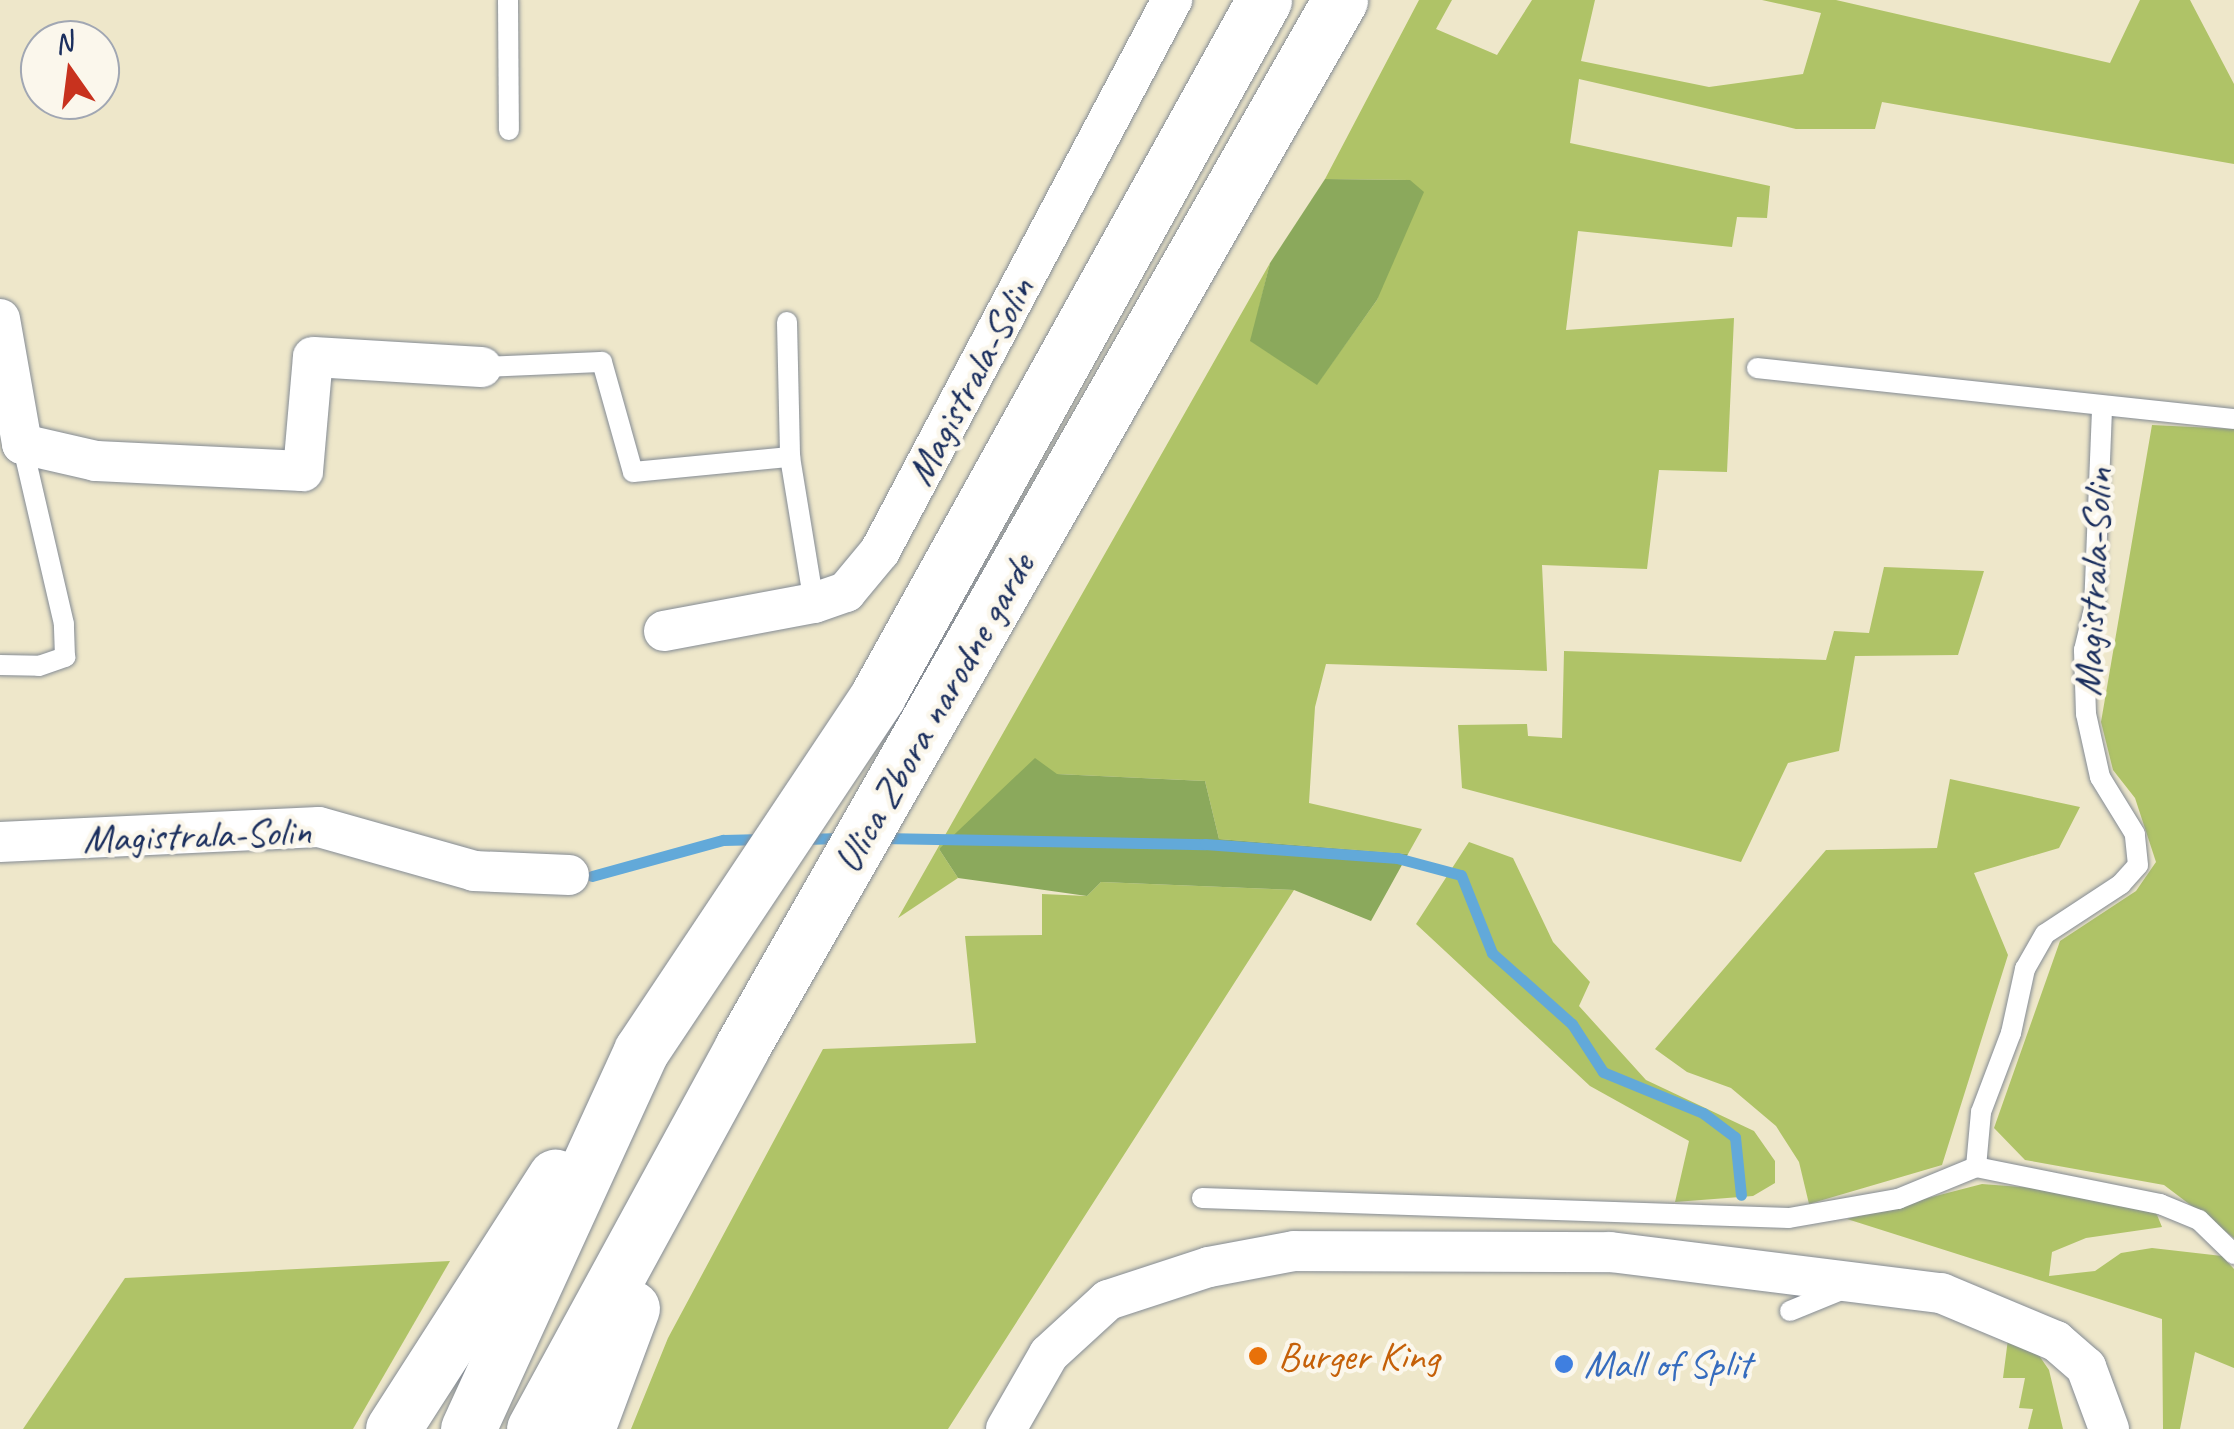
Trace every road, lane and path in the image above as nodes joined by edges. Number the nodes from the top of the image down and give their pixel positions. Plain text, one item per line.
1 (508, 0) edge
2 (1172, 0) edge
3 (1264, 0) edge
4 (1340, 0) edge
5 (509, 130) dead end
6 (0, 319) edge
7 (786, 322) dead end
8 (482, 368) joint
9 (1757, 368) dead end
10 (2102, 407) junction
11 (2234, 420) edge
12 (22, 444) junction
13 (790, 457) junction
14 (814, 604) junction
15 (664, 631) dead end
16 (0, 664) edge
17 (0, 842) edge
18 (569, 876) dead end
19 (742, 1047) junction
20 (641, 1051) junction
21 (1976, 1166) junction
22 (1202, 1198) dead end
23 (2234, 1254) edge
24 (1860, 1282) junction
25 (1790, 1312) dead end
26 (393, 1429) edge
27 (468, 1429) edge
28 (534, 1429) edge
29 (587, 1429) edge
30 (1006, 1429) edge
31 (2109, 1429) edge

1 - 5 lane
2 - 14 street, Magistrala-Solin
3 - 20 highway, Ulica Zbora narodne garde
4 - 19 highway, Ulica Zbora narodne garde
6 - 12 street
7 - 13 lane
8 - 12 street
8 - 13 lane
9 - 10 lane, Magistrala-Solin
10 - 11 lane, Magistrala-Solin
10 - 21 lane, Magistrala-Solin
12 - 16 lane
13 - 14 lane
14 - 15 street, Magistrala-Solin
17 - 18 street, Magistrala-Solin
19 - 28 highway, Ulica Zbora narodne garde
19 - 29 highway
20 - 26 highway
20 - 27 highway, Ulica Zbora narodne garde
21 - 22 lane
21 - 23 lane
24 - 25 lane
24 - 30 street
24 - 31 street

